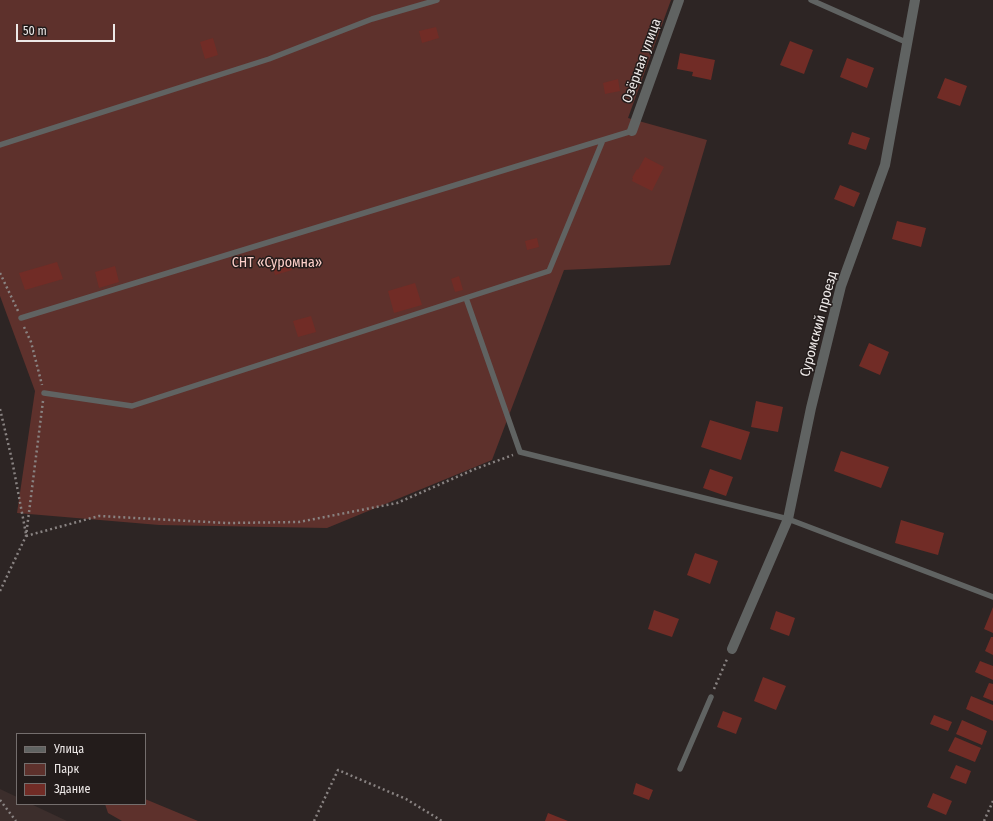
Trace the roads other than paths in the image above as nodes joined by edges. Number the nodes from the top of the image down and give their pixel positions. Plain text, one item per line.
1 (437, 0) edge
2 (679, 0) edge
3 (811, 0) edge
4 (915, 0) edge
5 (908, 43) junction
6 (632, 131) joint
7 (603, 140) junction
8 (0, 144) edge
9 (466, 298) junction
10 (21, 318) road end
11 (44, 393) road end
12 (788, 519) junction
13 (993, 597) edge
14 (732, 649) road end
15 (711, 697) road end
16 (680, 769) dead end

1 - 8 lane
2 - 6 street, Озёрная улица
3 - 5 lane
4 - 5 street, Суромский проезд
5 - 12 street, Суромский проезд
6 - 7 lane
7 - 9 lane
7 - 10 lane
9 - 11 lane
9 - 12 lane
12 - 13 lane
12 - 14 street, Суромский проезд
15 - 16 lane

